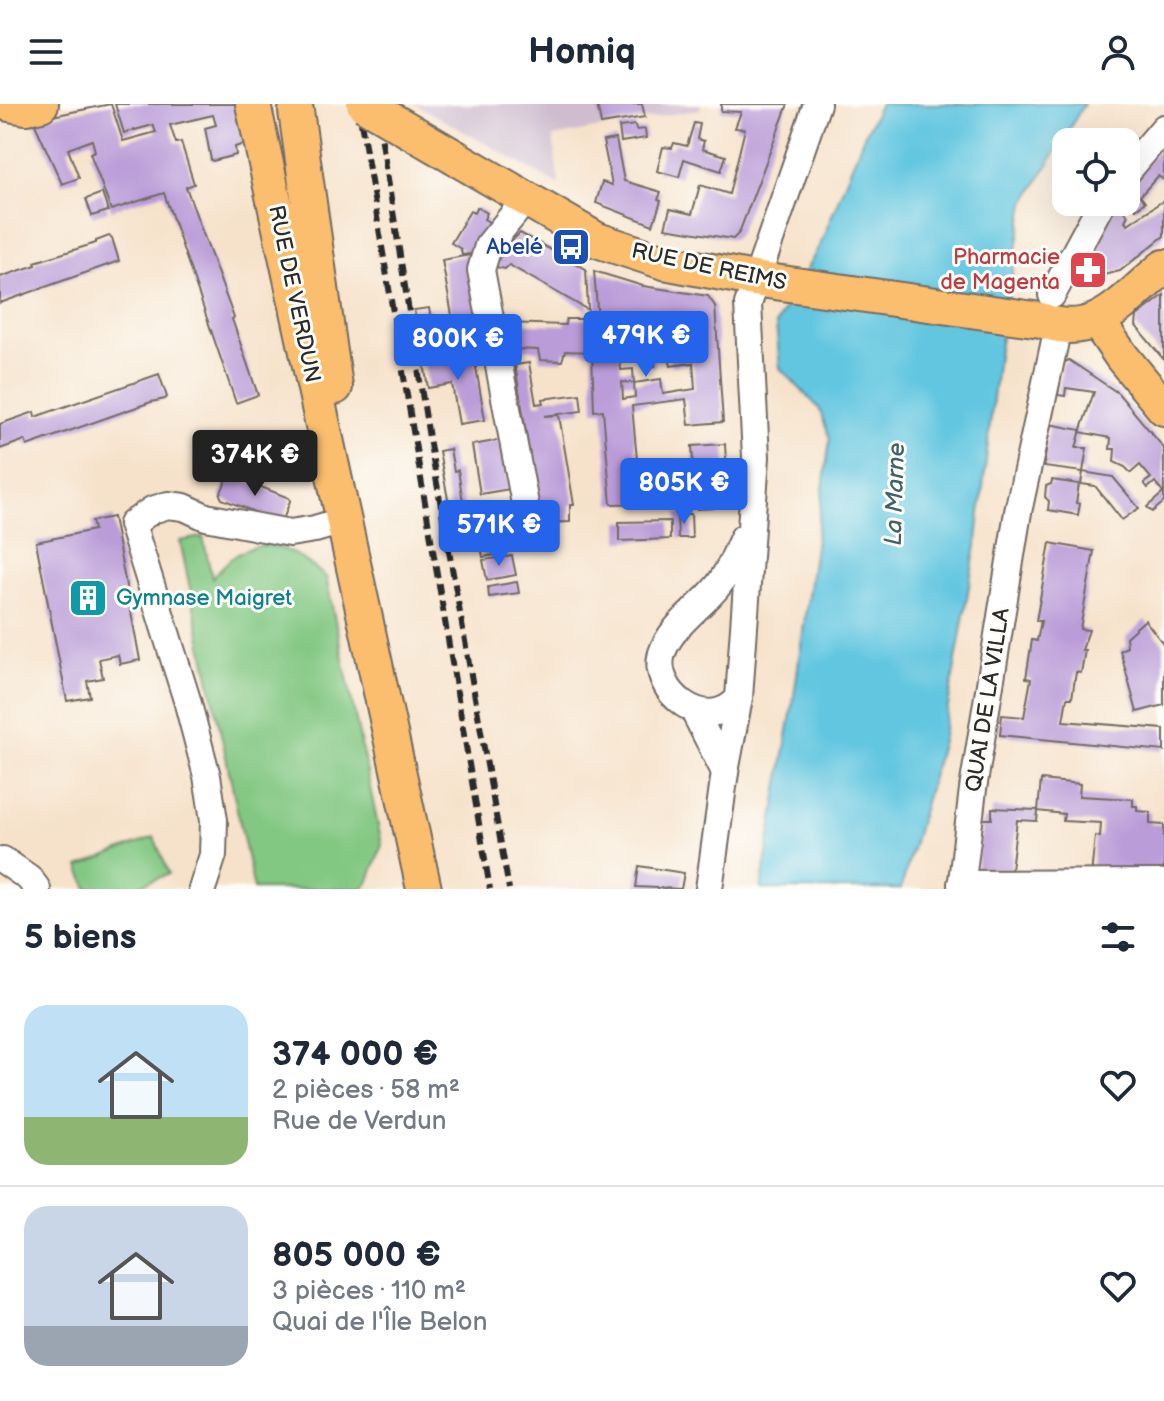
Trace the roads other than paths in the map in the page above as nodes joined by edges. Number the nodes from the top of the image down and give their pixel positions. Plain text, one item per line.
1 (9, 104) edge
2 (41, 104) edge
3 (364, 104) edge
4 (817, 104) edge
5 (270, 111) edge
6 (1164, 128) edge
7 (1140, 156) edge
8 (526, 199) junction
9 (1095, 216) edge
10 (1164, 267) edge
11 (759, 288) junction
12 (1050, 314) junction
13 (1098, 322) junction
14 (1164, 408) edge
15 (525, 504) dead end
16 (750, 524) junction
17 (343, 526) junction
18 (739, 698) junction
19 (694, 711) junction
20 (725, 772) junction
21 (1, 861) edge
22 (1164, 883) edge
23 (961, 886) edge
24 (13, 889) edge
25 (37, 889) edge
26 (202, 889) edge
27 (424, 889) edge
28 (709, 889) edge

1 - 2 main road
3 - 8 main road, RUE DE REIMS, bridge
4 - 11 street
5 - 17 main road, RUE DE VERDUN
6 - 7 street
8 - 11 main road, RUE DE REIMS
8 - 15 street
9 - 12 street, QUAI DE LA VILLA
10 - 13 main road
11 - 12 main road, RUE DE REIMS
11 - 16 street
12 - 13 main road, RUE DE REIMS
12 - 23 street, QUAI DE LA VILLA
13 - 14 main road
16 - 18 street
16 - 19 street
17 - 26 street
17 - 27 main road, RUE DE VERDUN
18 - 19 street
18 - 20 street
19 - 20 street
20 - 28 street
21 - 24 street
21 - 25 street
22 - 23 street

